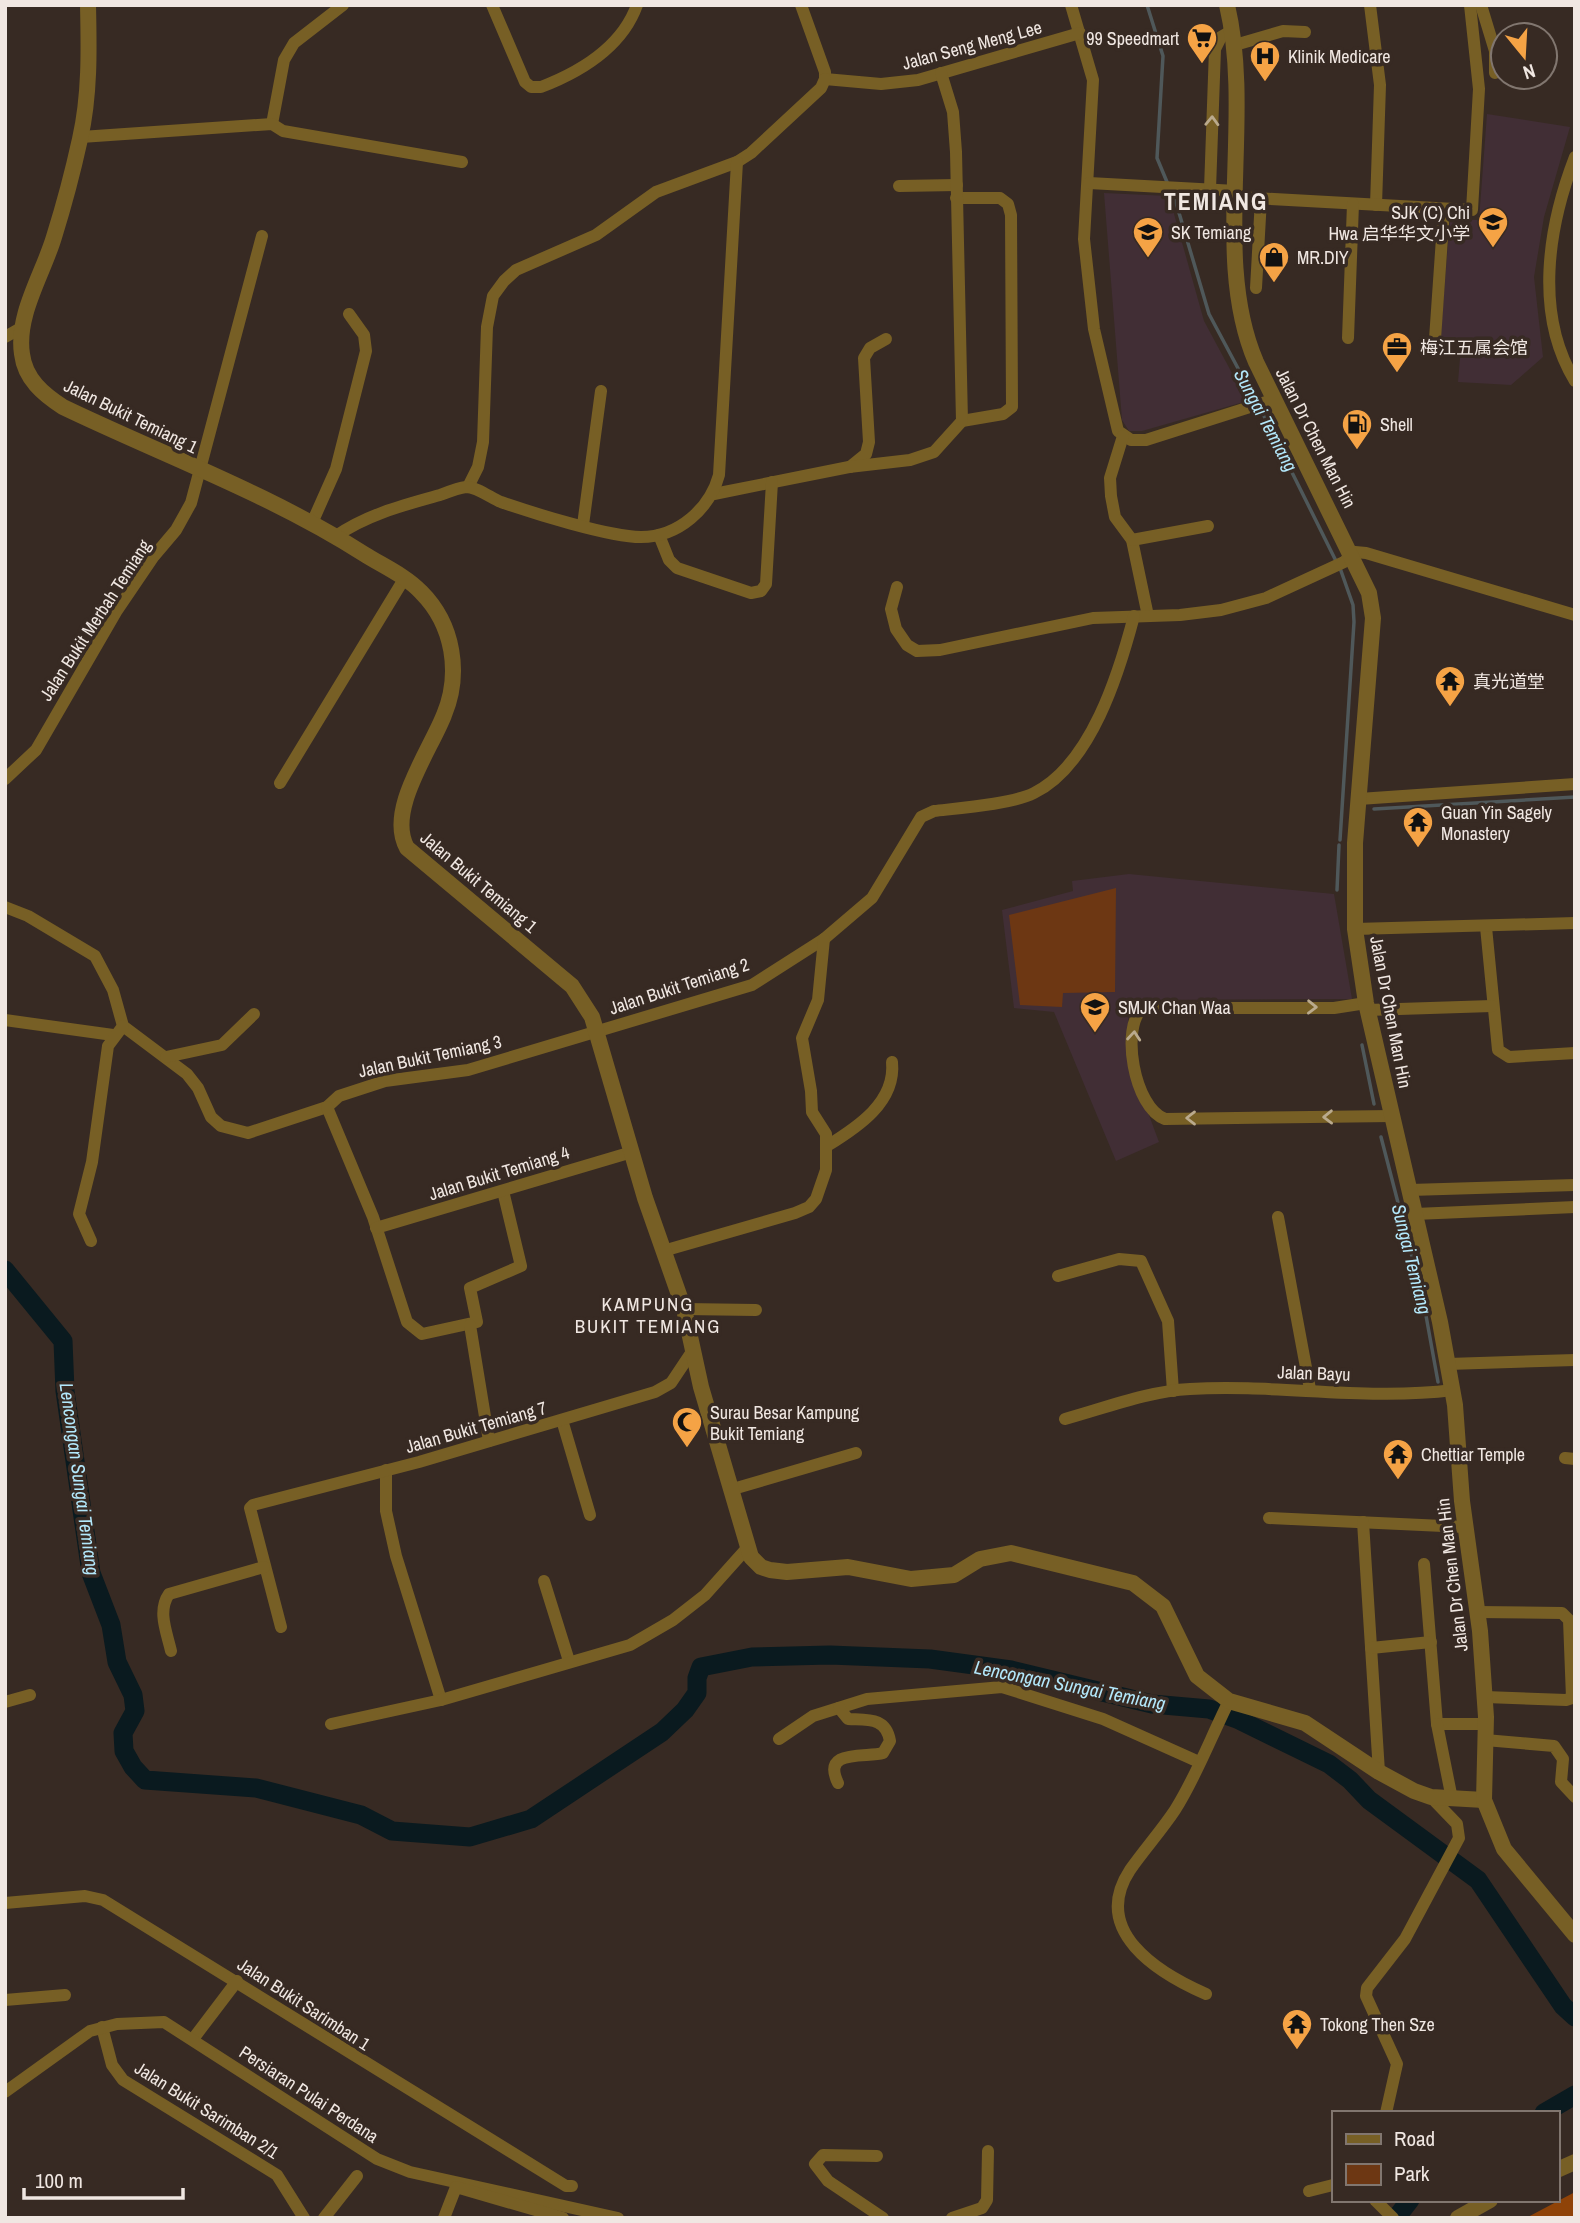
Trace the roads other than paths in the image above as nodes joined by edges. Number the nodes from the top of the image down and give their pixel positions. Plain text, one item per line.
1 (88, 5) edge
2 (343, 5) edge
3 (492, 5) edge
4 (637, 5) edge
5 (1072, 5) edge
6 (1227, 5) edge
7 (1370, 5) edge
8 (1469, 5) edge
9 (1481, 5) edge
10 (803, 6) edge
11 (1304, 32) dead end
12 (1080, 33) junction
13 (1489, 33) edge
14 (1234, 37) junction
15 (941, 73) junction
16 (825, 79) junction
17 (272, 124) junction
18 (81, 137) junction
19 (1575, 157) edge
20 (462, 162) dead end
21 (737, 162) junction
22 (1089, 183) junction
23 (899, 186) dead end
24 (1210, 189) junction
25 (957, 192) junction
26 (1236, 194) junction
27 (1261, 199) junction
28 (1353, 204) junction
29 (1376, 205) junction
30 (1444, 209) junction
31 (262, 236) dead end
32 (1256, 288) dead end
33 (349, 314) dead end
34 (20, 328) junction
35 (5, 337) edge
36 (1348, 338) dead end
37 (886, 339) dead end
38 (1432, 344) dead end
39 (1575, 381) edge
40 (601, 391) dead end
41 (1270, 401) junction
42 (962, 421) junction
43 (1123, 436) junction
44 (849, 467) junction
45 (202, 471) junction
46 (772, 482) junction
47 (468, 487) junction
48 (713, 494) junction
49 (312, 523) junction
50 (583, 526) junction
51 (1208, 526) dead end
52 (659, 535) junction
53 (336, 536) junction
54 (1132, 540) junction
55 (1348, 558) junction
56 (404, 579) junction
57 (897, 587) dead end
58 (1575, 615) edge
59 (1134, 616) junction
60 (1148, 616) junction
61 (5, 779) edge
62 (280, 783) dead end
63 (1575, 784) edge
64 (1359, 799) junction
65 (5, 907) edge
66 (1575, 923) edge
67 (1486, 928) junction
68 (1355, 929) junction
69 (824, 939) junction
70 (1492, 1006) junction
71 (1367, 1007) junction
72 (254, 1014) dead end
73 (5, 1020) edge
74 (123, 1026) junction
75 (597, 1031) junction
76 (113, 1035) junction
77 (1575, 1053) edge
78 (166, 1057) junction
79 (892, 1062) dead end
80 (327, 1107) junction
81 (1393, 1116) junction
82 (827, 1146) junction
83 (632, 1152) junction
84 (1575, 1185) edge
85 (1410, 1190) junction
86 (503, 1191) junction
87 (1575, 1207) edge
88 (1415, 1214) junction
89 (1278, 1217) dead end
90 (376, 1228) junction
91 (90, 1241) dead end
92 (663, 1251) junction
93 (1058, 1276) dead end
94 (684, 1309) junction
95 (756, 1310) dead end
96 (470, 1325) junction
97 (693, 1350) junction
98 (1575, 1360) edge
99 (1448, 1364) junction
100 (699, 1380) junction
101 (671, 1383) junction
102 (1310, 1389) junction
103 (1173, 1391) junction
104 (1453, 1391) junction
105 (1065, 1419) dead end
106 (562, 1420) junction
107 (489, 1441) junction
108 (856, 1453) dead end
109 (386, 1470) junction
110 (733, 1489) junction
111 (590, 1515) dead end
112 (1269, 1518) dead end
113 (1363, 1522) junction
114 (1465, 1527) junction
115 (748, 1546) junction
116 (1424, 1564) dead end
117 (264, 1567) junction
118 (544, 1581) dead end
119 (1477, 1612) junction
120 (281, 1627) dead end
121 (1431, 1642) junction
122 (1371, 1648) junction
123 (171, 1651) dead end
124 (569, 1661) junction
125 (30, 1695) dead end
126 (1485, 1697) junction
127 (441, 1700) junction
128 (1230, 1701) junction
129 (5, 1702) edge
130 (839, 1708) junction
131 (331, 1724) dead end
132 (1437, 1724) junction
133 (1485, 1732) junction
134 (779, 1739) dead end
135 (1199, 1762) junction
136 (1379, 1772) junction
137 (838, 1783) dead end
138 (1431, 1797) junction
139 (1575, 1797) edge
140 (1452, 1799) junction
141 (1483, 1800) junction
142 (5, 1903) edge
143 (1575, 1935) edge
144 (237, 1981) junction
145 (1206, 1994) dead end
146 (65, 1995) dead end
147 (5, 2000) edge
148 (102, 2027) junction
149 (193, 2039) junction
150 (5, 2092) edge
151 (1386, 2111) edge
152 (988, 2151) dead end
153 (877, 2156) dead end
154 (1575, 2162) edge
155 (1559, 2169) edge
156 (357, 2176) dead end
157 (1332, 2185) edge
158 (572, 2186) dead end
159 (1309, 2191) dead end
160 (1377, 2202) edge
161 (1486, 2202) edge
162 (587, 2215) edge
163 (1390, 2215) edge
164 (304, 2218) edge
165 (324, 2218) edge
166 (444, 2218) edge
167 (563, 2218) edge
168 (618, 2218) edge
169 (883, 2218) edge
170 (952, 2218) edge
171 (1458, 2218) edge

1 - 18 street
2 - 17 street
3 - 4 street
5 - 12 street
6 - 14 street, Jalan Dr Chen Man Hin
7 - 29 street
8 - 30 street
9 - 13 street
10 - 16 street
11 - 14 street
12 - 15 street, Jalan Seng Meng Lee
12 - 22 street
24 -> 14 street
14 - 26 street, Jalan Dr Chen Man Hin
15 - 16 street, Jalan Seng Meng Lee
15 - 25 street
16 - 21 street
17 - 18 street
17 - 20 street
18 - 34 street
19 - 39 street
21 - 47 street
21 - 48 street
22 - 24 street
22 - 43 street
23 - 25 street
24 - 26 street
25 - 42 street
25 - 42 street
26 - 27 street
26 - 41 street, Jalan Dr Chen Man Hin
27 - 28 street
27 - 32 street
28 - 29 street
28 - 36 street
29 - 30 street
30 - 38 street
31 - 45 street, Jalan Bukit Merbah Temiang
33 - 49 street
34 - 35 street
34 - 45 street, Jalan Bukit Temiang 1
37 - 44 street
40 - 50 street
41 - 43 street
41 - 55 street, Jalan Dr Chen Man Hin
42 - 44 street
43 - 54 street
44 - 46 street
45 - 49 street, Jalan Bukit Temiang 1
45 - 61 street, Jalan Bukit Merbah Temiang
46 - 48 street
46 - 52 street
47 - 50 street
47 - 53 street
48 - 52 street
49 - 53 street, Jalan Bukit Temiang 1
50 - 52 street
51 - 54 street
53 - 56 street, Jalan Bukit Temiang 1
54 - 60 street
55 - 58 street
55 - 60 street
55 - 64 street, Jalan Dr Chen Man Hin
56 - 62 street
56 - 75 street, Jalan Bukit Temiang 1
57 - 59 street
59 - 60 street
59 - 69 street, Jalan Bukit Temiang 2
63 - 64 street
64 - 68 street, Jalan Dr Chen Man Hin
65 - 74 street
66 - 67 street
67 - 68 street
67 - 70 street
68 - 71 street, Jalan Dr Chen Man Hin
69 - 75 street, Jalan Bukit Temiang 2
69 - 82 street
70 - 71 street
70 - 77 street
71 - 81 street, Jalan Dr Chen Man Hin
81 -> 71 street
72 - 78 street
73 - 76 street
74 - 76 street
74 - 78 street, Jalan Bukit Temiang 3
75 - 80 street, Jalan Bukit Temiang 3
75 - 83 street, Jalan Bukit Temiang 1
76 - 91 street
78 - 80 street, Jalan Bukit Temiang 3
79 - 82 street
80 - 90 street
81 - 85 street, Jalan Dr Chen Man Hin
82 - 92 street
83 - 86 street, Jalan Bukit Temiang 4
83 - 92 street, Jalan Bukit Temiang 1
84 - 85 street
85 - 88 street, Jalan Dr Chen Man Hin
86 - 90 street, Jalan Bukit Temiang 4
86 - 96 street
87 - 88 street
88 - 99 street, Jalan Dr Chen Man Hin
89 - 102 street
90 - 96 street
92 - 94 street, Jalan Bukit Temiang 1
93 - 103 street
94 - 95 street
94 - 97 street, Jalan Bukit Temiang 1
96 - 107 street
97 - 100 street, Jalan Bukit Temiang 1
97 - 101 street
98 - 99 street
99 - 104 street, Jalan Dr Chen Man Hin
100 - 101 street, Jalan Bukit Temiang 7
100 - 110 street, Jalan Bukit Temiang 1
101 - 106 street, Jalan Bukit Temiang 7
102 - 103 street, Jalan Bayu
102 - 104 street, Jalan Bayu
103 - 105 street, Jalan Bayu
104 - 114 street, Jalan Dr Chen Man Hin
106 - 107 street, Jalan Bukit Temiang 7
106 - 111 street
107 - 109 street, Jalan Bukit Temiang 7
108 - 110 street
109 - 117 street, Jalan Bukit Temiang 7
109 - 127 street
110 - 115 street, Jalan Bukit Temiang 1
112 - 113 street
113 - 114 street
113 - 122 street
114 - 119 street, Jalan Dr Chen Man Hin
115 - 124 street
115 - 128 street
116 - 121 street
117 - 120 street
117 - 123 street
118 - 124 street
119 - 126 street, Jalan Dr Chen Man Hin
119 - 126 street
121 - 122 street
121 - 132 street
122 - 136 street
124 - 127 street
125 - 129 street
126 - 133 street, Jalan Dr Chen Man Hin
127 - 131 street
128 - 135 street
128 - 136 street
130 - 134 street
130 - 135 street
130 - 137 street
132 - 133 street
132 - 140 street
133 - 139 street
133 - 141 street, Jalan Dr Chen Man Hin
135 - 145 street
136 - 138 street
138 - 140 street
138 - 151 street
140 - 141 street
141 - 143 street, Jalan Dr Chen Man Hin
142 - 144 street, Jalan Bukit Sarimban 1
144 - 149 street
144 - 158 street, Jalan Bukit Sarimban 1
146 - 147 street
148 - 149 street, Persiaran Pulai Perdana
148 - 150 street, Persiaran Pulai Perdana
148 - 164 street, Jalan Bukit Sarimban 2/1
149 - 162 street, Persiaran Pulai Perdana
152 - 170 street
153 - 169 street
154 - 155 street
156 - 165 street
157 - 159 street
160 - 163 street
161 - 171 street
162 - 168 street, Persiaran Pulai Perdana
166 - 167 street

